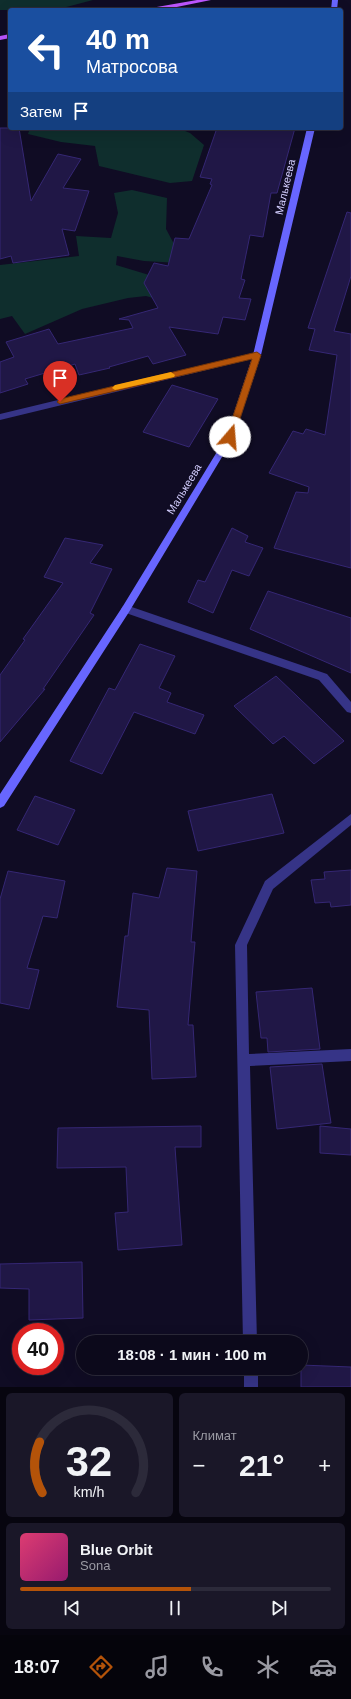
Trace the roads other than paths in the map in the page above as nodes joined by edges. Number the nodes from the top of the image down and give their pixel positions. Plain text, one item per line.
1 (208, 0) edge
2 (162, 8) edge
3 (311, 130) edge
4 (257, 355) junction
5 (0, 417) edge
6 (126, 609) junction
7 (351, 709) edge
8 (0, 803) edge
9 (351, 819) edge
10 (351, 1055) edge
11 (244, 1060) junction
12 (250, 1335) edge
13 (251, 1375) edge
14 (251, 1387) edge

1 - 2 main road
3 - 4 street, Малькеева
4 - 5 street
4 - 6 street, Малькеева
6 - 7 street
6 - 8 street, Малькеева
9 - 11 street
10 - 11 street
11 - 12 street
13 - 14 street

